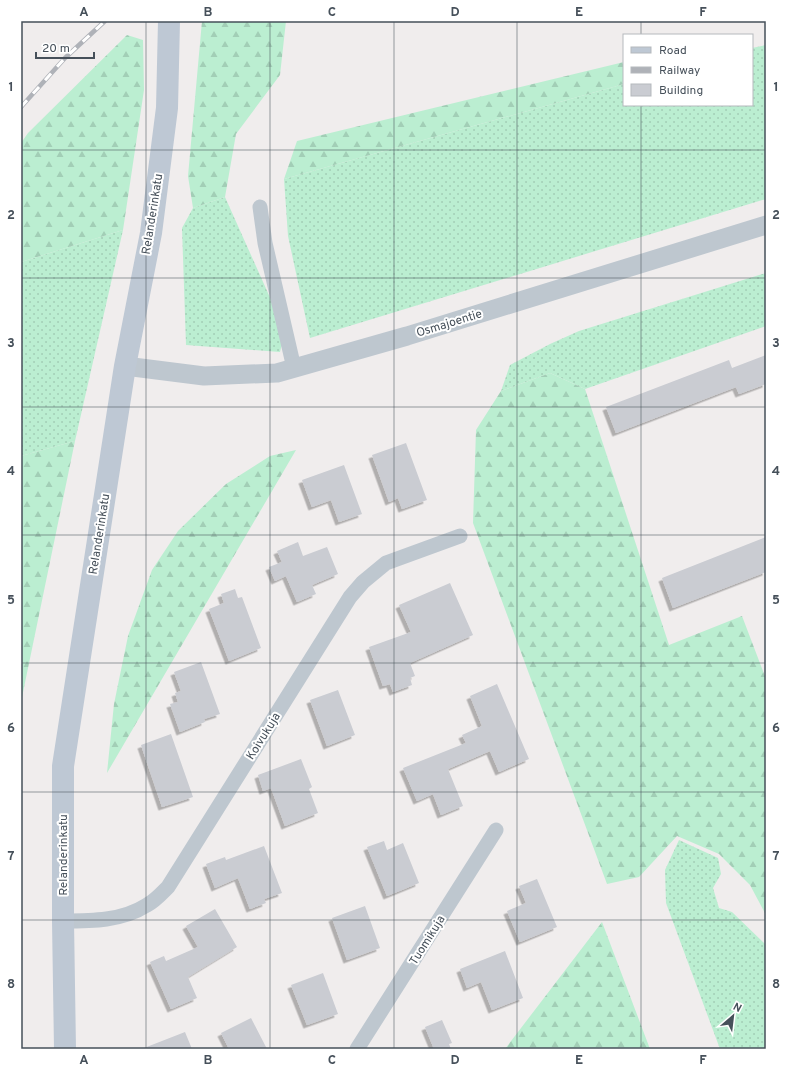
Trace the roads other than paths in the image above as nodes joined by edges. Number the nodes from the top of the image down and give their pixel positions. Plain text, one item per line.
1 (169, 21) edge
2 (260, 207) dead end
3 (766, 225) edge
4 (125, 366) junction
5 (294, 368) junction
6 (460, 536) dead end
7 (496, 830) dead end
8 (63, 920) junction
9 (65, 1049) edge
10 (357, 1049) edge

1 - 4 main road, Relanderinkatu
2 - 5 street
3 - 5 street, Osmajoentie
4 - 5 street, Osmajoentie
4 - 8 main road, Relanderinkatu
6 - 8 street, Koivukuja
7 - 10 street, Tuomikuja
8 - 9 main road, Relanderinkatu

